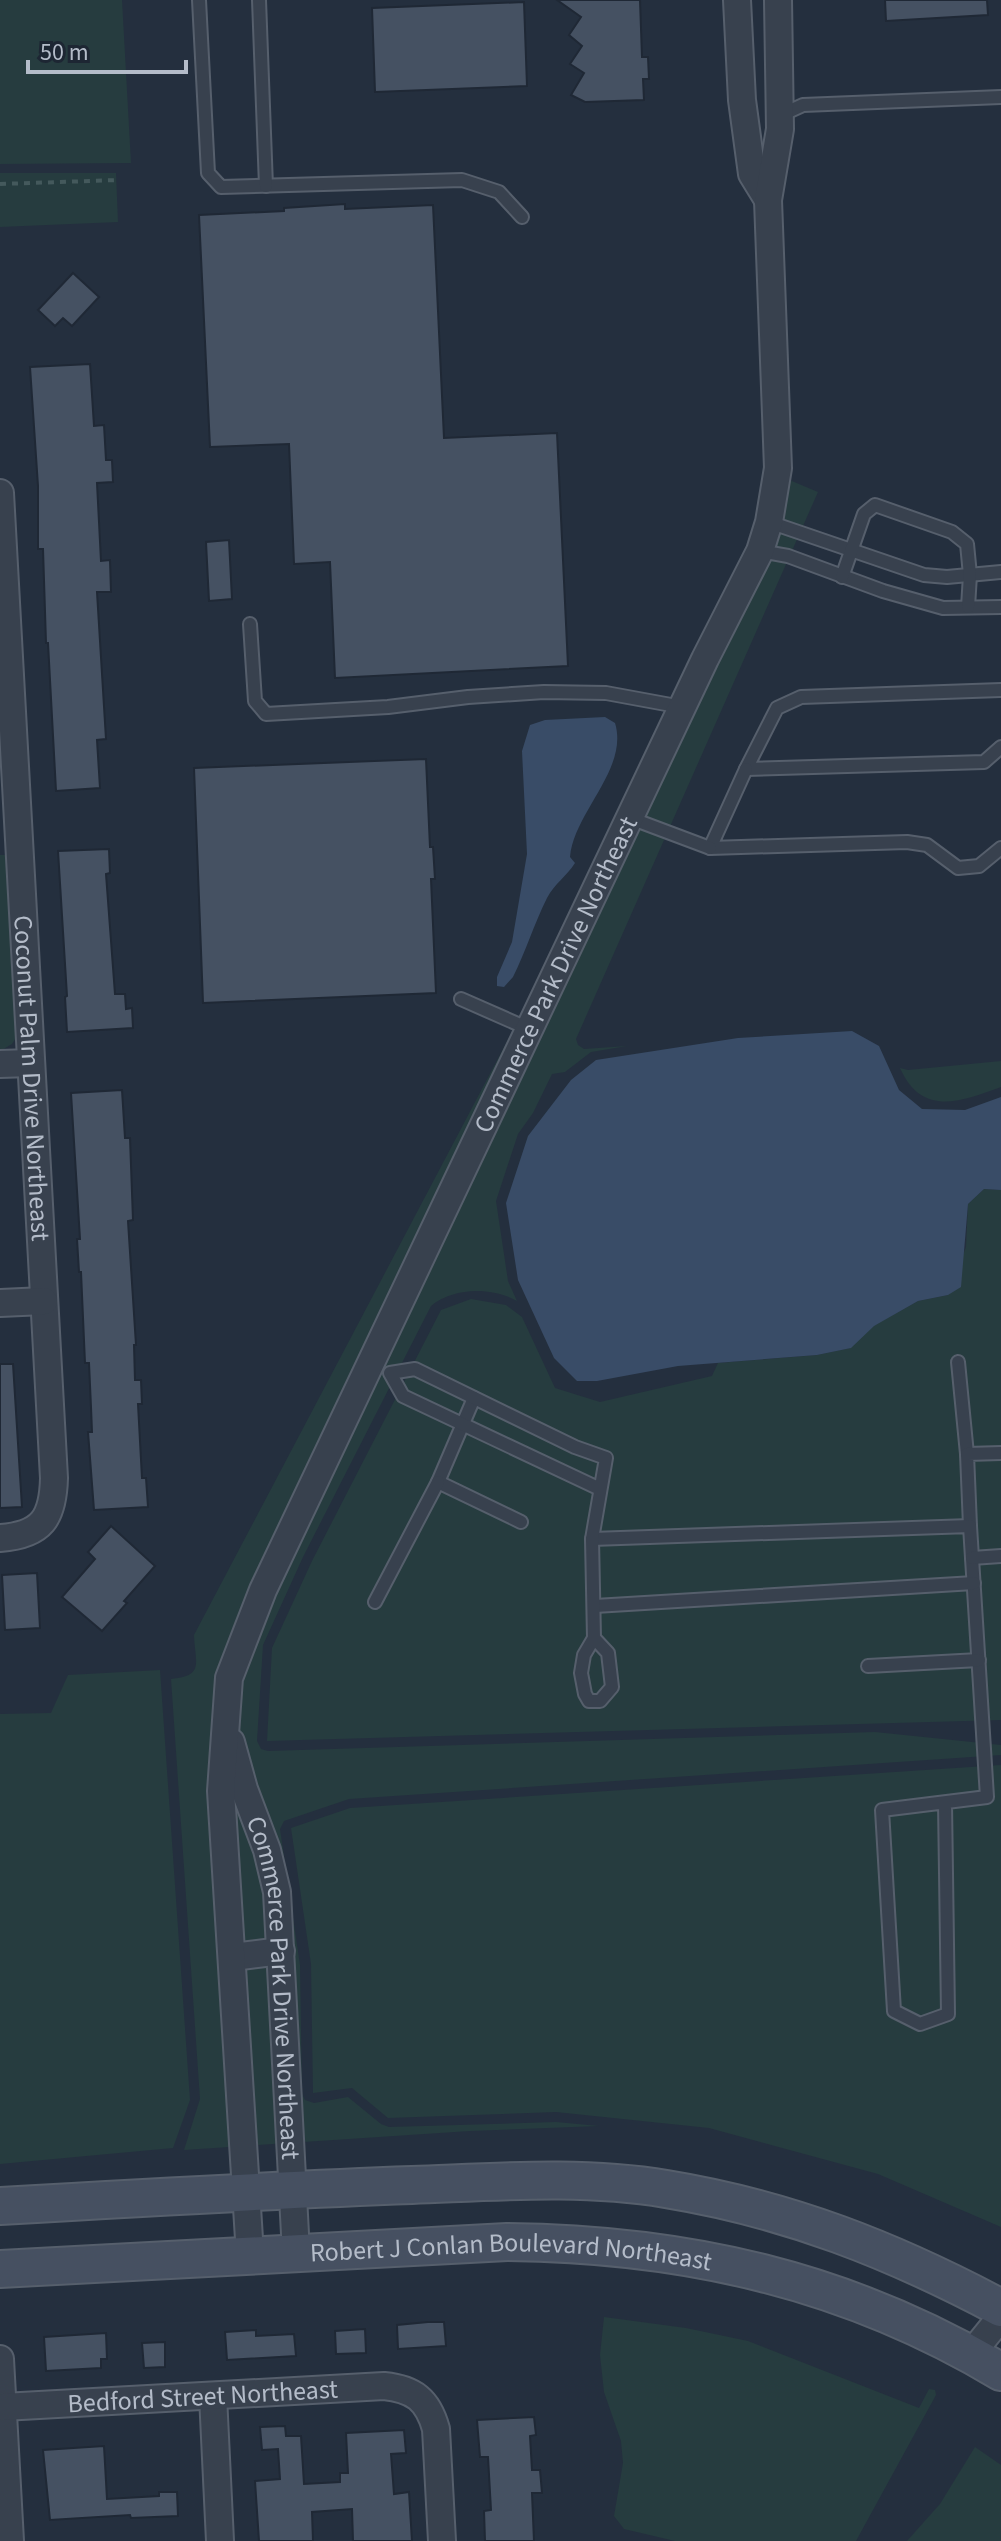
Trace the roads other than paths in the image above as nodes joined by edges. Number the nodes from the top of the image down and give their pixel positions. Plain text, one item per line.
1 (199, 0) edge
2 (259, 0) edge
3 (737, 0) edge
4 (747, 0) edge
5 (778, 0) edge
6 (759, 55) junction
7 (1001, 97) edge
8 (779, 116) junction
9 (266, 186) junction
10 (768, 200) junction
11 (522, 217) dead end
12 (0, 493) edge
13 (769, 522) junction
14 (760, 551) junction
15 (851, 551) junction
16 (1001, 572) edge
17 (970, 575) junction
18 (842, 577) junction
19 (3, 591) edge
20 (968, 607) junction
21 (1001, 607) edge
22 (250, 624) dead end
23 (1001, 690) edge
24 (682, 707) junction
25 (1001, 747) edge
26 (746, 769) junction
27 (630, 818) junction
28 (9, 827) edge
29 (710, 848) junction
30 (1001, 848) edge
31 (461, 999) dead end
32 (529, 1029) junction
33 (30, 1063) junction
34 (0, 1064) edge
35 (44, 1301) junction
36 (0, 1303) edge
37 (958, 1362) dead end
38 (380, 1370) junction
39 (474, 1398) junction
40 (512, 1417) junction
41 (461, 1424) junction
42 (502, 1441) junction
43 (575, 1447) junction
44 (1001, 1453) edge
45 (967, 1454) junction
46 (563, 1472) junction
47 (438, 1482) junction
48 (600, 1489) junction
49 (521, 1522) dead end
50 (970, 1526) junction
51 (3, 1538) edge
52 (592, 1539) junction
53 (1001, 1556) edge
54 (972, 1558) junction
55 (974, 1583) junction
56 (375, 1602) dead end
57 (595, 1606) junction
58 (594, 1638) junction
59 (979, 1660) junction
60 (868, 1666) dead end
61 (227, 1727) junction
62 (987, 1797) junction
63 (1001, 1797) edge
64 (945, 1803) junction
65 (281, 1951) junction
66 (233, 1957) junction
67 (292, 2189) junction
68 (246, 2191) junction
69 (0, 2206) edge
70 (296, 2253) junction
71 (250, 2255) junction
72 (0, 2269) edge
73 (1001, 2308) edge
74 (1001, 2317) edge
75 (0, 2359) edge
76 (986, 2363) edge
77 (213, 2396) junction
78 (3, 2407) junction
79 (10, 2541) edge
80 (220, 2541) edge
81 (442, 2541) edge

1 - 9 lane
2 - 9 lane
3 - 6 street, Commerce Park Drive Northeast
4 - 6 street
5 - 6 street, Commerce Park Drive Northeast
6 - 8 street, Commerce Park Drive Northeast
6 - 10 street, Commerce Park Drive Northeast
7 - 8 lane
8 - 10 street, Commerce Park Drive Northeast
9 - 11 lane
10 - 13 street, Commerce Park Drive Northeast
12 - 19 street, Coconut Palm Drive Northeast
13 - 14 street, Commerce Park Drive Northeast
13 - 15 lane
14 - 18 lane
14 - 24 street, Commerce Park Drive Northeast
15 - 17 lane
15 - 17 lane
15 - 18 lane
16 - 17 lane
17 - 20 lane
18 - 20 lane
19 - 28 street, Coconut Palm Drive Northeast
20 - 21 lane
22 - 24 lane
23 - 26 lane
24 - 27 street, Commerce Park Drive Northeast
25 - 26 lane
26 - 29 lane
27 - 29 lane
27 - 32 street, Commerce Park Drive Northeast
28 - 33 street, Coconut Palm Drive Northeast
29 - 30 lane
31 - 32 lane
32 - 38 street, Commerce Park Drive Northeast
33 - 34 street
33 - 35 street, Coconut Palm Drive Northeast
35 - 36 street
35 - 51 street, Coconut Palm Drive Northeast
37 - 45 lane
38 - 39 lane
38 - 41 lane
38 - 61 street, Commerce Park Drive Northeast
39 - 40 lane
39 - 41 lane
40 - 42 lane
40 - 43 lane
41 - 42 lane
41 - 47 lane
42 - 46 lane
43 - 46 lane
43 - 48 lane
44 - 45 lane
45 - 50 lane
46 - 48 lane
47 - 49 lane
47 - 56 lane
48 - 52 lane
50 - 52 lane
50 - 54 lane
52 - 57 lane
53 - 54 lane
54 - 55 lane
55 - 57 lane
55 - 59 lane
57 - 58 lane
58 - 58 lane
59 - 60 lane
59 - 62 lane
61 - 65 street, Commerce Park Drive Northeast
61 - 66 street, Commerce Park Drive Northeast
62 - 63 lane
62 - 64 lane
64 - 64 lane
65 - 66 street
65 - 67 street, Commerce Park Drive Northeast
66 - 68 street, Commerce Park Drive Northeast
67 - 68 main road
67 - 70 street, Commerce Park Drive Northeast
67 - 73 main road
68 - 69 main road
68 - 71 street, Commerce Park Drive Northeast
70 - 71 main road, Robert J Conlan Boulevard Northeast
70 - 76 main road, Robert J Conlan Boulevard Northeast
71 - 72 main road, Robert J Conlan Boulevard Northeast
74 - 76 street
75 - 78 street
77 - 78 street, Bedford Street Northeast
77 - 80 street
77 - 81 street, Bedford Street Northeast
78 - 79 street

